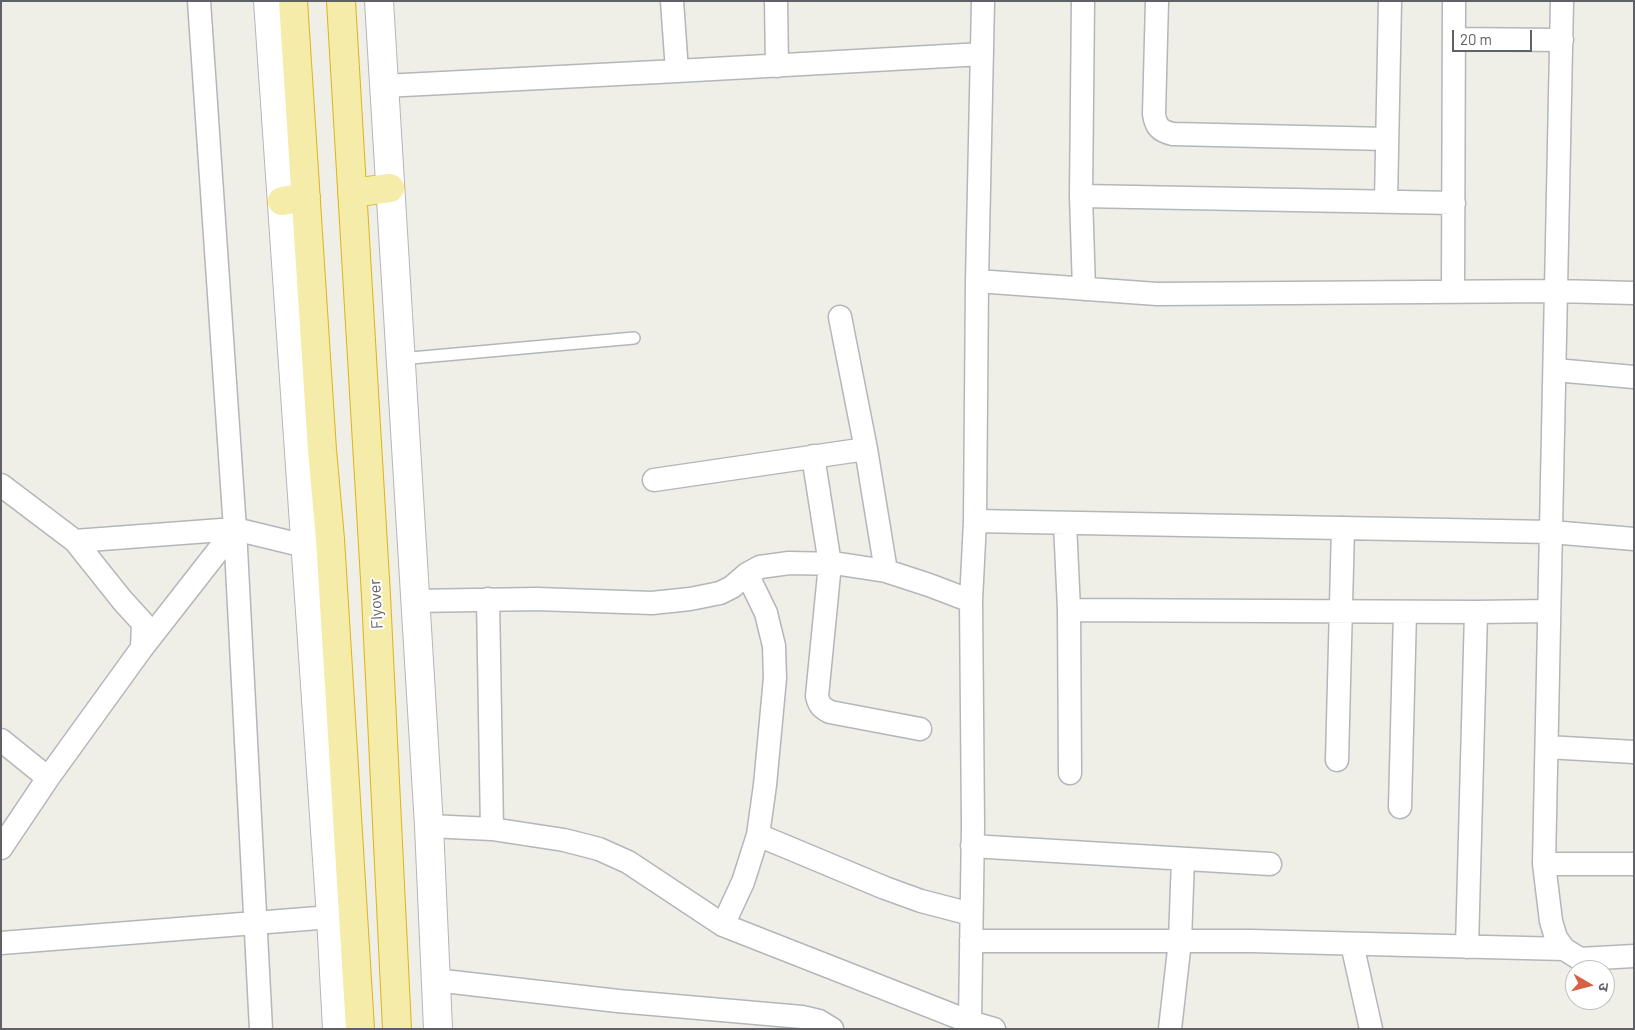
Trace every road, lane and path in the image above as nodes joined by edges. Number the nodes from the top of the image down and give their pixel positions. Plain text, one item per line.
1 (199, 1) edge
2 (268, 1) edge
3 (293, 1) edge
4 (340, 1) edge
5 (379, 1) edge
6 (672, 1) edge
7 (776, 1) edge
8 (983, 1) edge
9 (1083, 1) edge
10 (1157, 1) edge
11 (1390, 1) edge
12 (1454, 1) edge
13 (1562, 1) edge
14 (1454, 39) junction
15 (1562, 40) junction
16 (982, 54) junction
17 (777, 66) junction
18 (677, 71) junction
19 (384, 86) junction
20 (1387, 139) junction
21 (351, 186) junction
22 (390, 188) junction
23 (1081, 196) junction
24 (294, 199) junction
25 (1386, 201) junction
26 (1454, 203) junction
27 (977, 281) junction
28 (1084, 289) junction
29 (1453, 291) junction
30 (1556, 291) junction
31 (1634, 292) edge
32 (840, 317) dead end
33 (634, 338) dead end
34 (400, 359) junction
35 (1555, 370) junction
36 (1634, 377) edge
37 (866, 449) junction
38 (814, 456) junction
39 (654, 480) dead end
40 (1, 485) edge
41 (975, 521) junction
42 (1065, 522) junction
43 (235, 528) junction
44 (1343, 528) junction
45 (1551, 532) junction
46 (1634, 539) edge
47 (75, 541) junction
48 (306, 546) junction
49 (830, 564) junction
50 (886, 571) junction
51 (747, 574) junction
52 (961, 597) junction
53 (488, 600) junction
54 (414, 601) junction
55 (1069, 610) junction
56 (1340, 611) junction
57 (1549, 611) junction
58 (1405, 612) junction
59 (1476, 612) junction
60 (142, 648) junction
61 (920, 729) dead end
62 (1, 740) edge
63 (1547, 748) junction
64 (1634, 752) edge
65 (1337, 760) dead end
66 (1070, 773) dead end
67 (48, 778) junction
68 (1400, 807) dead end
69 (429, 826) junction
70 (492, 829) junction
71 (758, 835) junction
72 (972, 836) junction
73 (1, 848) edge
74 (1183, 859) junction
75 (1270, 864) dead end
76 (1544, 864) junction
77 (1634, 864) edge
78 (971, 914) junction
79 (331, 917) junction
80 (255, 923) junction
81 (723, 925) junction
82 (971, 941) junction
83 (1180, 941) junction
84 (1, 943) edge
85 (1352, 944) junction
86 (1467, 947) junction
87 (1564, 949) junction
88 (1634, 956) edge
89 (435, 980) junction
90 (971, 1026) edge
91 (261, 1029) edge
92 (337, 1029) edge
93 (360, 1029) edge
94 (397, 1029) edge
95 (438, 1029) edge
96 (832, 1029) edge
97 (994, 1029) edge
98 (1170, 1029) edge
99 (1371, 1029) edge

1 - 43 street
2 - 24 street
3 - 24 highway
4 - 21 highway, Flyover
5 - 19 street
6 - 18 street
7 - 17 street
8 - 16 street
9 - 23 street
10 - 20 street
11 - 20 street
12 - 14 street
13 - 15 street
14 - 15 street
14 - 26 street
15 - 30 street
16 - 17 street
16 - 27 street
17 - 18 street
18 - 19 street
19 - 22 street
20 - 25 street
21 - 22 highway
21 - 94 highway, Flyover
22 - 34 street
23 - 25 street
23 - 28 street
24 - 48 street
24 - 93 highway
25 - 26 street
26 - 29 street
27 - 28 street
27 - 41 street
28 - 29 street
29 - 30 street
30 - 31 street
30 - 35 street
32 - 37 street
33 - 34 lane
34 - 54 street
35 - 36 street
35 - 45 street
37 - 38 street
37 - 50 street
38 - 39 street
38 - 49 street
40 - 47 street
41 - 42 street
41 - 52 street
42 - 44 street
42 - 55 street
43 - 47 street
43 - 48 street
43 - 60 street
43 - 80 street
44 - 45 street
44 - 56 street
45 - 46 street
45 - 57 street
47 - 60 street
48 - 79 street
49 - 50 street
49 - 51 street
49 - 61 street
50 - 52 street
51 - 53 street
51 - 71 street
52 - 72 street
53 - 54 street
53 - 70 street
54 - 69 street
55 - 56 street
55 - 66 street
56 - 58 street
56 - 65 street
57 - 59 street
57 - 63 street
58 - 59 street
58 - 68 street
59 - 86 street
60 - 67 street
62 - 67 street
63 - 64 street
63 - 76 street
67 - 73 street
69 - 70 street
69 - 89 street
70 - 81 street
71 - 78 street
71 - 81 street
72 - 74 street
72 - 78 street
74 - 75 street
74 - 83 street
76 - 77 street
76 - 87 street
78 - 82 street
79 - 80 street
79 - 92 street
80 - 84 street
80 - 91 street
81 - 90 street
82 - 83 street
82 - 90 street
83 - 85 street
83 - 98 street
85 - 86 street
85 - 99 street
86 - 87 street
87 - 88 street
89 - 95 street
89 - 96 street
90 - 97 street

